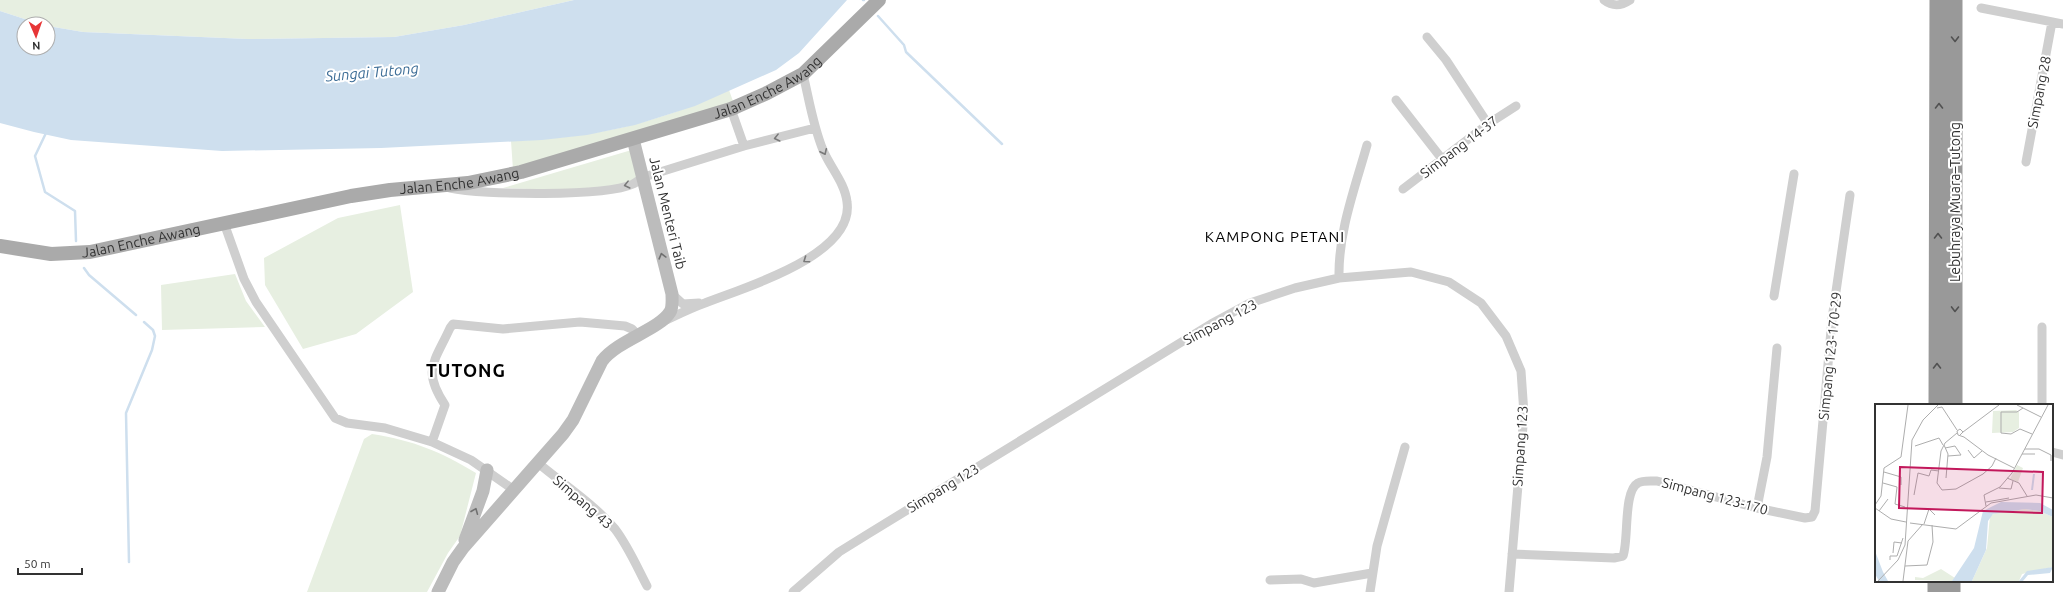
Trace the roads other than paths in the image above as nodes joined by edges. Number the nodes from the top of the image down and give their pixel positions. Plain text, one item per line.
1 (879, 0) edge
2 (1604, 0) edge
3 (1630, 0) edge
4 (1938, 0) edge
5 (1954, 0) edge
6 (1980, 8) dead end
7 (2052, 22) junction
8 (2063, 24) edge
9 (1427, 37) dead end
10 (804, 74) junction
11 (1396, 100) dead end
12 (1516, 106) dead end
13 (731, 109) junction
14 (1488, 124) junction
15 (815, 128) junction
16 (633, 139) junction
17 (1368, 145) dead end
18 (744, 146) junction
19 (1442, 159) junction
20 (2026, 162) dead end
21 (1794, 174) dead end
22 (644, 177) junction
23 (441, 186) junction
24 (1403, 189) dead end
25 (1850, 195) dead end
26 (224, 223) junction
27 (0, 246) edge
28 (1339, 278) junction
29 (672, 294) junction
30 (1774, 296) dead end
31 (705, 303) junction
32 (655, 324) junction
33 (2042, 327) dead end
34 (638, 335) junction
35 (1778, 348) dead end
36 (1937, 404) edge
37 (1954, 404) edge
38 (2042, 404) edge
39 (432, 442) junction
40 (1405, 447) dead end
41 (2053, 452) edge
42 (2063, 455) edge
43 (538, 463) junction
44 (487, 470) junction
45 (514, 490) junction
46 (1757, 508) junction
47 (1812, 516) joint
48 (463, 548) junction
49 (1512, 554) junction
50 (1372, 573) junction
51 (1270, 580) dead end
52 (647, 586) dead end
53 (438, 592) edge
54 (793, 592) edge
55 (1370, 592) edge
56 (1509, 592) edge

1 - 10 main road, Jalan Enche Awang
2 - 3 street
36 -> 4 highway, Lebuhraya Muara–Tutong
5 -> 37 highway, Lebuhraya Muara–Tutong
6 - 7 street
7 - 8 street
7 - 20 street, Simpang 28
9 - 14 street
10 - 13 main road, Jalan Enche Awang
10 - 15 street
11 - 19 street
12 - 14 street, Simpang 14-37
13 - 16 main road, Jalan Enche Awang
13 - 18 street
14 - 19 street, Simpang 14-37
15 -> 18 street
15 -> 31 street
16 - 22 street, Jalan Menteri Taib
16 - 23 main road, Jalan Enche Awang
17 - 28 street
18 - 22 street
19 - 24 street, Simpang 14-37
21 - 30 street
22 -> 23 street
29 -> 22 street, Jalan Menteri Taib
23 - 26 main road, Jalan Enche Awang
25 - 47 street, Simpang 123-170-29
26 - 27 main road, Jalan Enche Awang
26 - 39 street
28 - 49 street, Simpang 123
28 - 54 street, Simpang 123
29 - 31 street
29 - 32 street
31 - 32 street
32 - 34 street
33 - 38 street
34 - 39 street
34 - 43 street
35 - 46 street
39 - 44 street
40 - 50 street
41 - 42 street
43 - 45 street
43 - 52 street, Simpang 43
44 - 45 street
48 -> 44 street
45 - 48 street
46 - 47 street, Simpang 123-170
46 - 49 street, Simpang 123-170
48 - 53 street
49 - 56 street, Simpang 123
50 - 51 street
50 - 55 street

